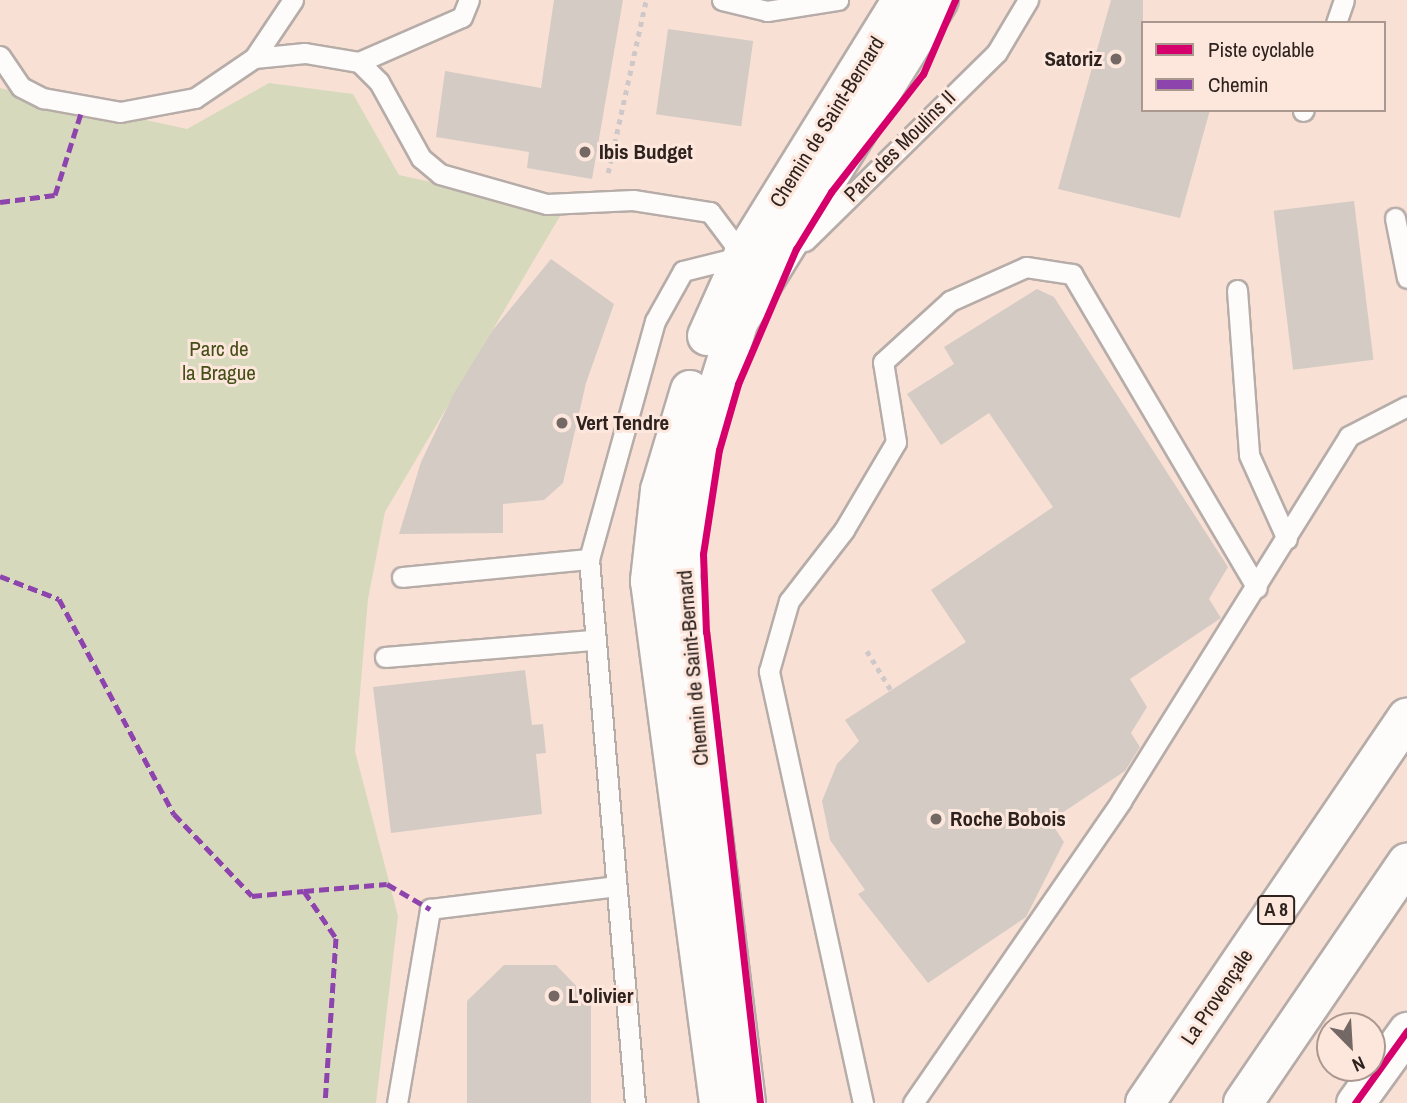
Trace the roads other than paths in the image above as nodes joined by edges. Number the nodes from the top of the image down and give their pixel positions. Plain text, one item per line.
1 (293, 0) edge
2 (469, 0) edge
3 (722, 0) edge
4 (838, 0) edge
5 (902, 0) edge
6 (939, 0) edge
7 (1028, 0) edge
8 (1344, 0) edge
9 (1337, 21) edge
10 (0, 56) edge
11 (254, 58) junction
12 (359, 62) junction
13 (1395, 218) dead end
14 (752, 270) junction
15 (1407, 278) edge
16 (1237, 290) dead end
17 (1407, 406) edge
18 (1287, 539) junction
19 (589, 559) junction
20 (402, 577) dead end
21 (1257, 588) junction
22 (594, 640) junction
23 (385, 657) dead end
24 (1407, 718) edge
25 (1407, 863) edge
26 (616, 886) junction
27 (1407, 1031) edge
28 (397, 1103) edge
29 (635, 1103) edge
30 (719, 1103) edge
31 (746, 1103) edge
32 (863, 1103) edge
33 (913, 1103) edge
34 (1145, 1103) edge
35 (1243, 1103) edge
36 (1354, 1103) edge

1 - 11 lane
2 - 12 lane
3 - 4 lane
5 - 14 main road, Chemin de Saint-Bernard
6 - 14 main road, Chemin de Saint-Bernard
7 - 14 lane, Parc des Moulins II
8 - 9 lane
10 - 11 lane
11 - 12 lane
12 - 14 lane
13 - 15 lane
14 - 19 lane
14 - 30 main road, Chemin de Saint-Bernard
14 - 31 main road, Chemin de Saint-Bernard
16 - 18 lane
17 - 18 lane
18 - 21 lane
19 - 20 lane
19 - 22 lane
21 - 32 lane
21 - 33 lane
22 - 23 lane
22 - 26 lane
24 - 34 main road, La Provençale / A 8
25 - 35 main road
26 - 28 lane
26 - 29 lane
27 - 36 street

